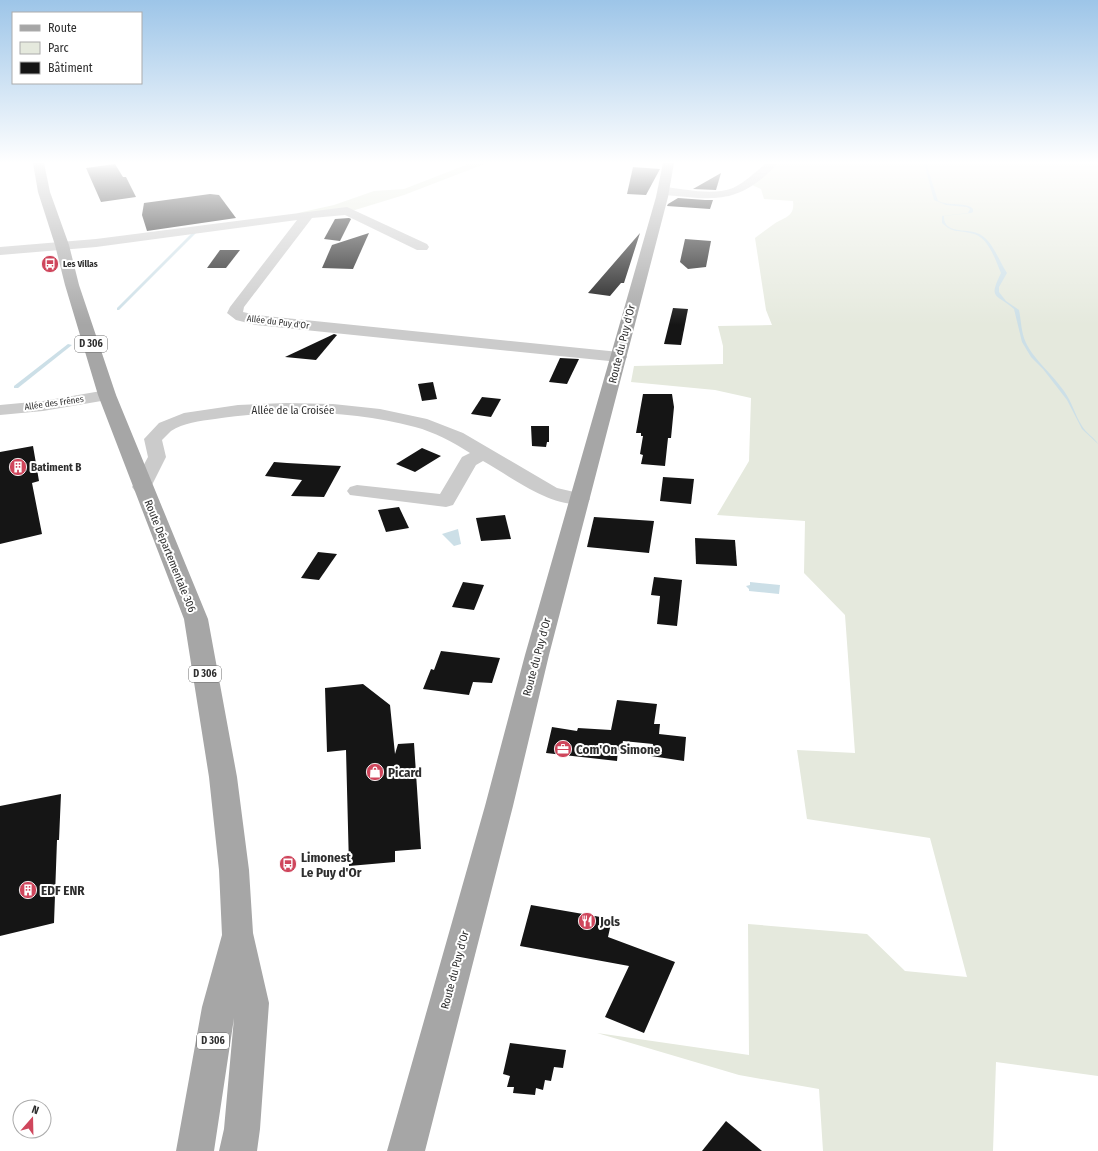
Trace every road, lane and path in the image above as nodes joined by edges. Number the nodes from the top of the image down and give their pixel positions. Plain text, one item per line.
1 (52, 217) edge
2 (295, 217) edge
3 (307, 217) edge
4 (359, 217) edge
5 (656, 217) edge
6 (62, 245) junction
7 (422, 247) dead end
8 (0, 251) edge
9 (619, 357) junction
10 (107, 395) junction
11 (0, 410) edge
12 (484, 452) junction
13 (142, 486) junction
14 (357, 491) dead end
15 (580, 499) junction
16 (237, 933) junction
17 (195, 1151) edge
18 (238, 1151) edge
19 (406, 1151) edge

1 - 6 main road, Route Départementale 306 / D 306
2 - 6 street
3 - 9 street, Allée du Puy d'Or
4 - 7 street
5 - 9 main road, Route du Puy d'Or
6 - 8 street
6 - 10 main road, Route Départementale 306 / D 306
9 - 15 main road, Route du Puy d'Or
10 - 11 street, Allée des Frênes
10 - 13 main road, Route Départementale 306 / D 306
12 - 13 street, Allée de la Croisée
12 - 14 street
12 - 15 street, Allée de la Croisée
13 - 16 main road, Route Départementale 306 / D 306
15 - 19 main road, Route du Puy d'Or
16 - 17 main road, Route Départementale 306 / D 306
16 - 18 main road, Route Départementale 306 / D 306

